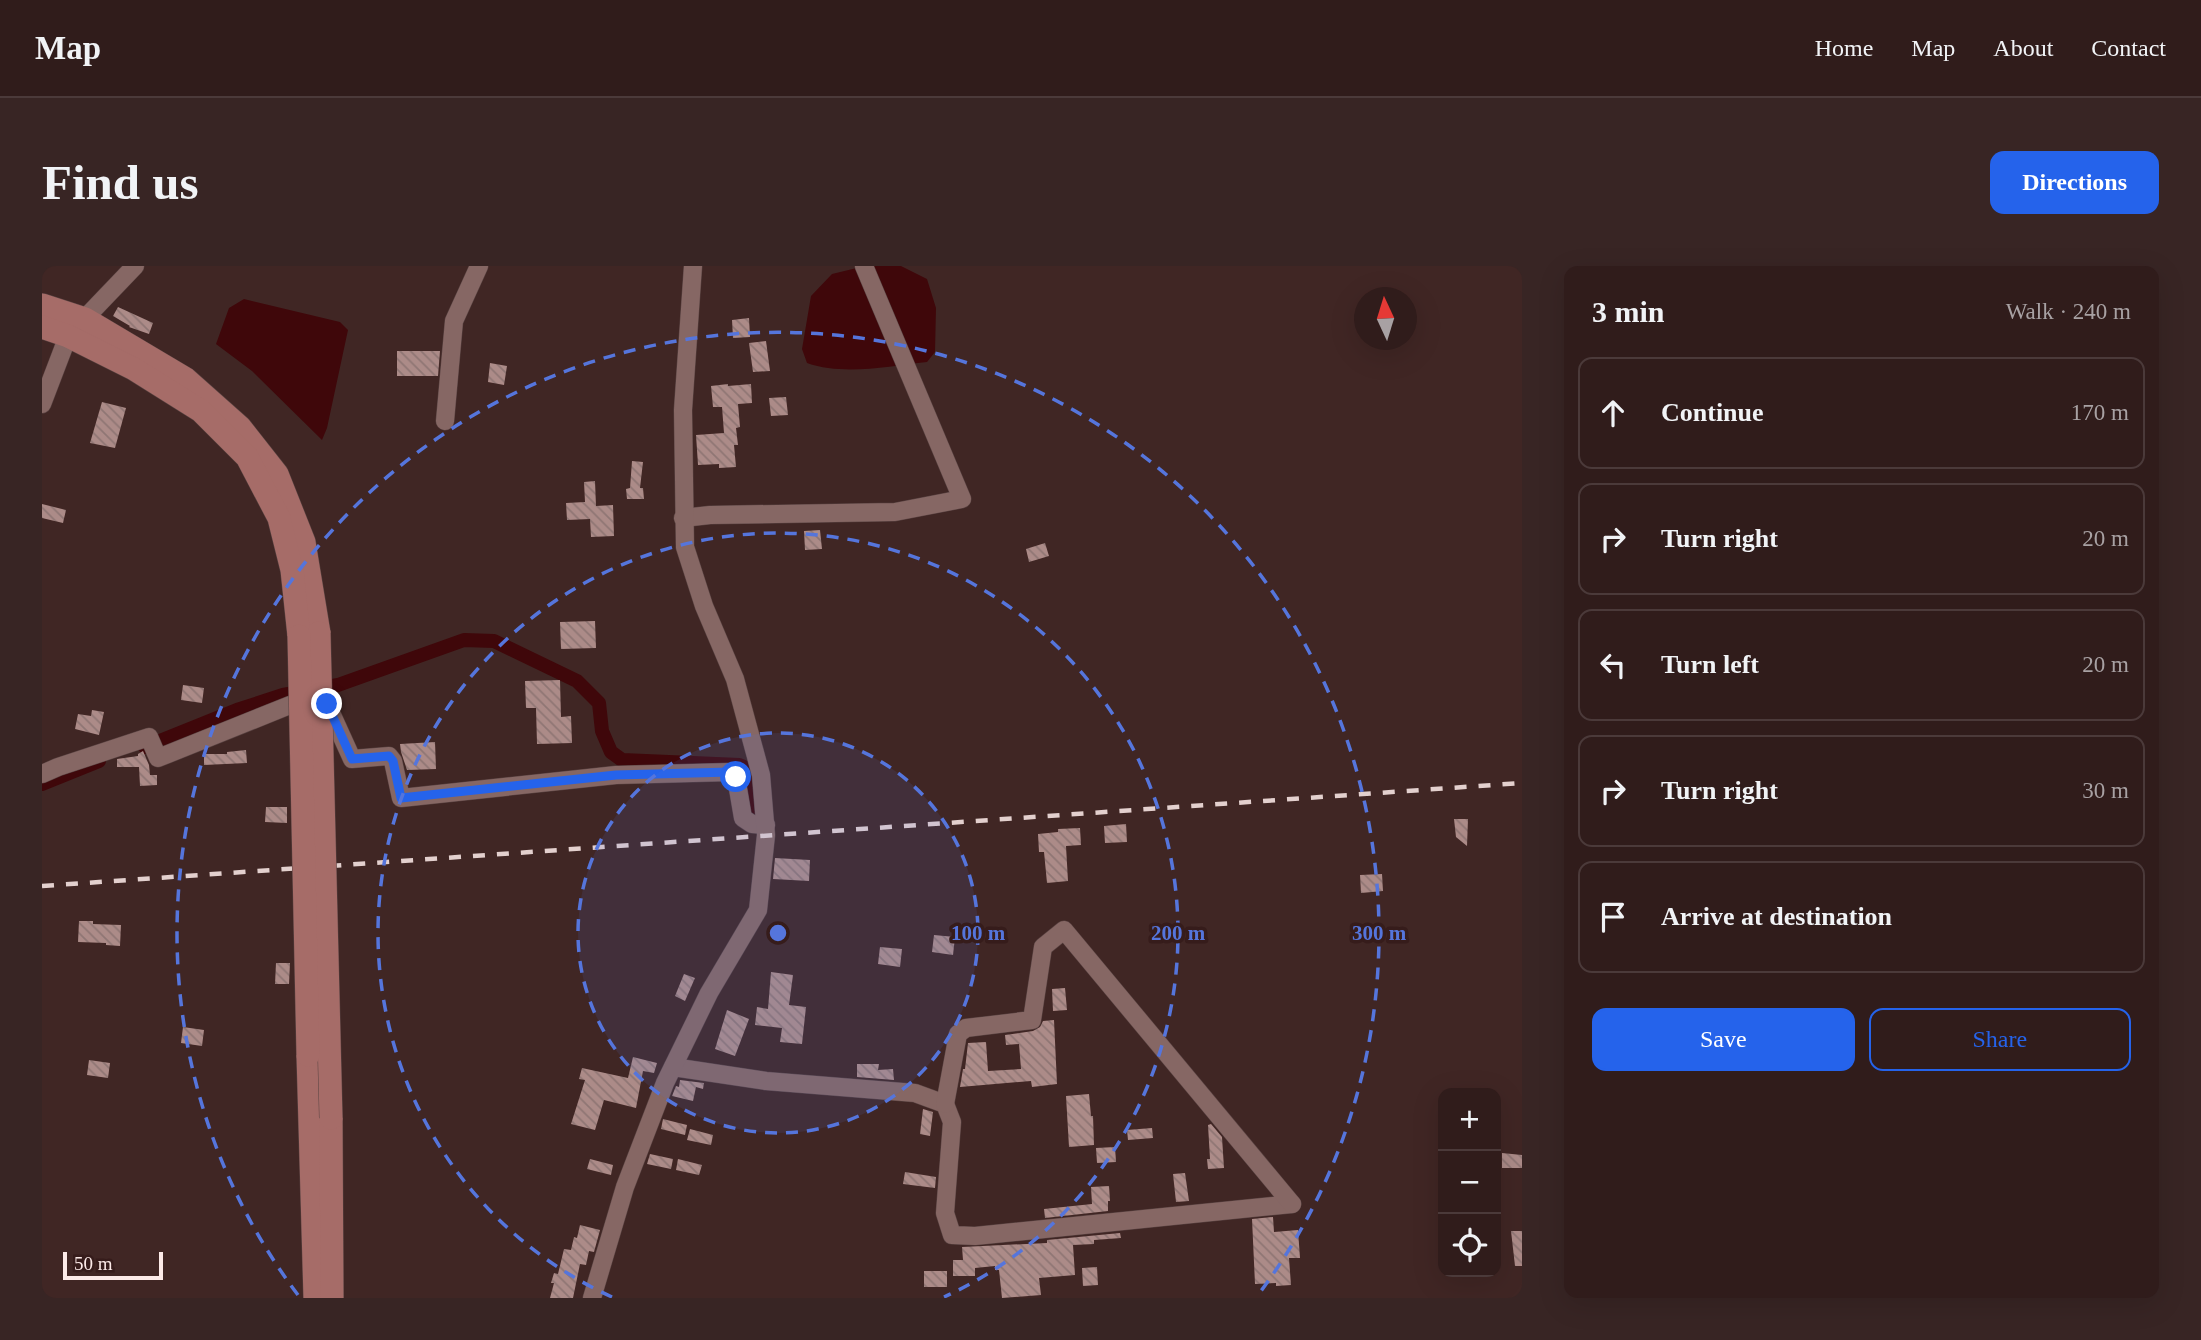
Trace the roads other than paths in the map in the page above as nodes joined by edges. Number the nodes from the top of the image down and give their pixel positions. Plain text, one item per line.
1 (135, 266) edge
2 (479, 266) edge
3 (692, 266) edge
4 (864, 266) edge
5 (42, 305) edge
6 (85, 319) junction
7 (42, 327) edge
8 (68, 336) junction
9 (42, 404) edge
10 (445, 421) dead end
11 (683, 517) junction
12 (309, 634) junction
13 (42, 774) edge
14 (766, 825) junction
15 (673, 1067) junction
16 (946, 1104) junction
17 (315, 1298) edge
18 (332, 1298) edge
19 (592, 1298) edge

1 - 6 street
2 - 10 street
3 - 11 street
4 - 11 street
5 - 6 main road
6 - 8 street
6 - 12 main road
7 - 8 main road
8 - 9 street
8 - 12 main road
11 - 14 street
12 - 17 main road, bridge
12 - 18 main road, bridge
13 - 14 street
14 - 15 street
15 - 16 street
15 - 19 street
16 - 16 street

